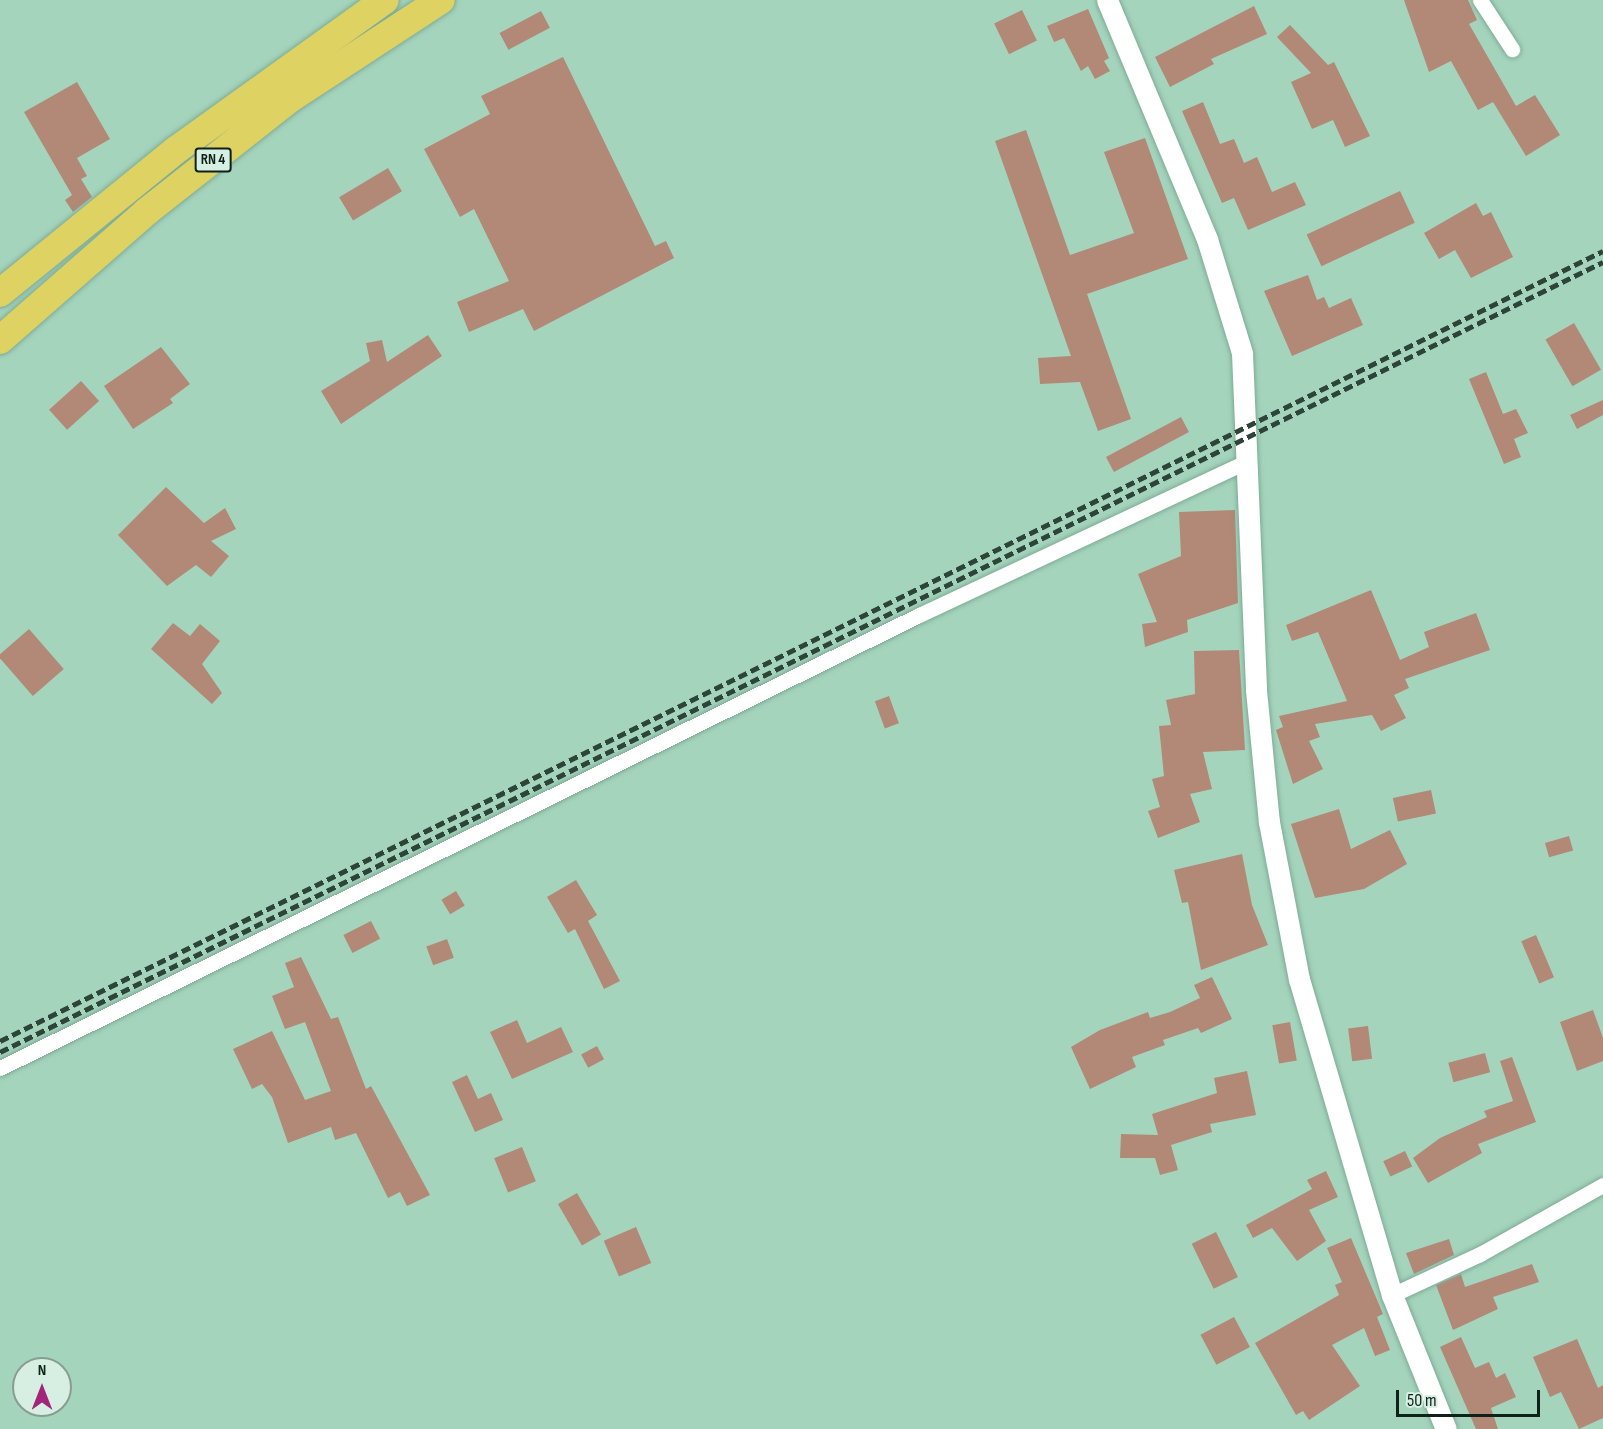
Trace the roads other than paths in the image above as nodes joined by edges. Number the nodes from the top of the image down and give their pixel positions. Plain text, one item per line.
1 (386, 0) edge
2 (441, 0) edge
3 (1107, 0) edge
4 (1480, 0) edge
5 (1512, 49) dead end
6 (0, 293) edge
7 (0, 340) edge
8 (1244, 463) junction
9 (0, 1068) edge
10 (1603, 1185) edge
11 (1392, 1295) junction
12 (1446, 1429) edge

1 - 6 highway, RN 4
2 - 7 highway, RN 4
3 - 8 main road
4 - 5 street
8 - 9 street
8 - 11 main road
10 - 11 street
11 - 12 main road

